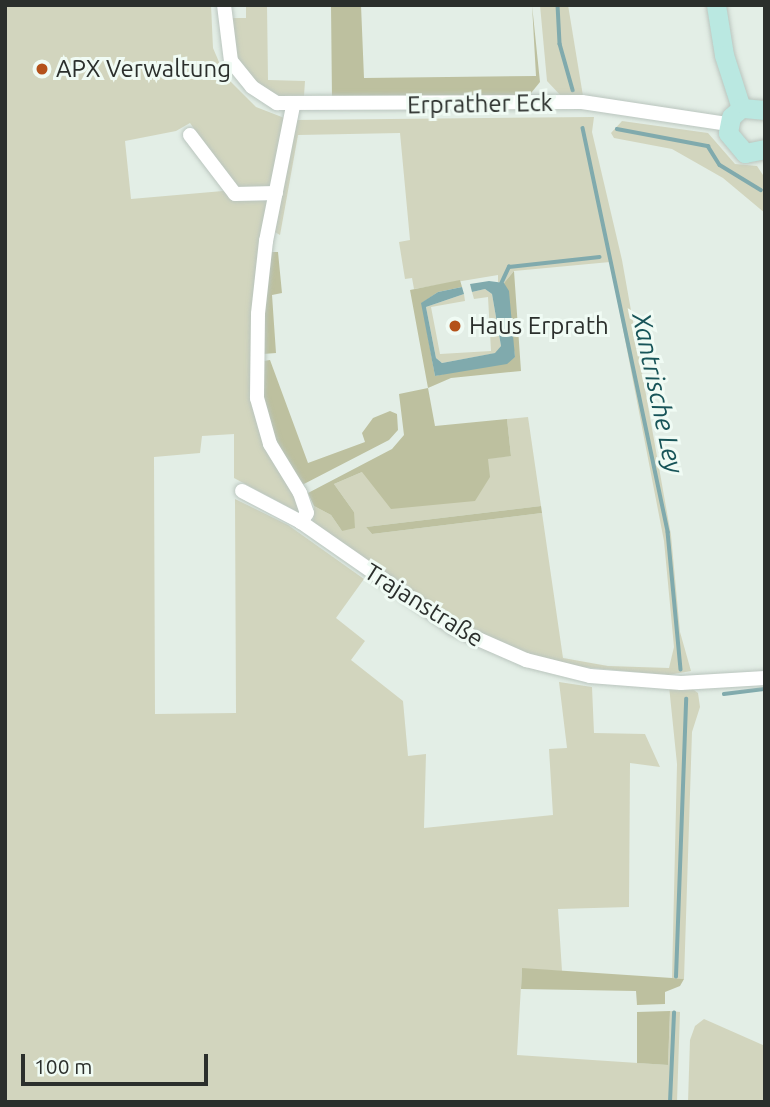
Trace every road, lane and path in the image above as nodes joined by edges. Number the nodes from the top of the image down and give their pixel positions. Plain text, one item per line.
1 (224, 5) edge
2 (716, 5) edge
3 (293, 106) junction
4 (741, 108) junction
5 (765, 110) edge
6 (728, 124) junction
7 (190, 135) dead end
8 (764, 152) edge
9 (276, 193) junction
10 (242, 491) dead end
11 (301, 522) junction
12 (765, 678) edge

1 - 3 street, Erprather Eck
2 - 4 street
3 - 6 street, Erprather Eck
3 - 9 street
4 - 5 street
4 - 6 street
6 - 8 street
7 - 9 street
9 - 11 street
10 - 11 street, Trajanstraße
11 - 12 street, Trajanstraße

